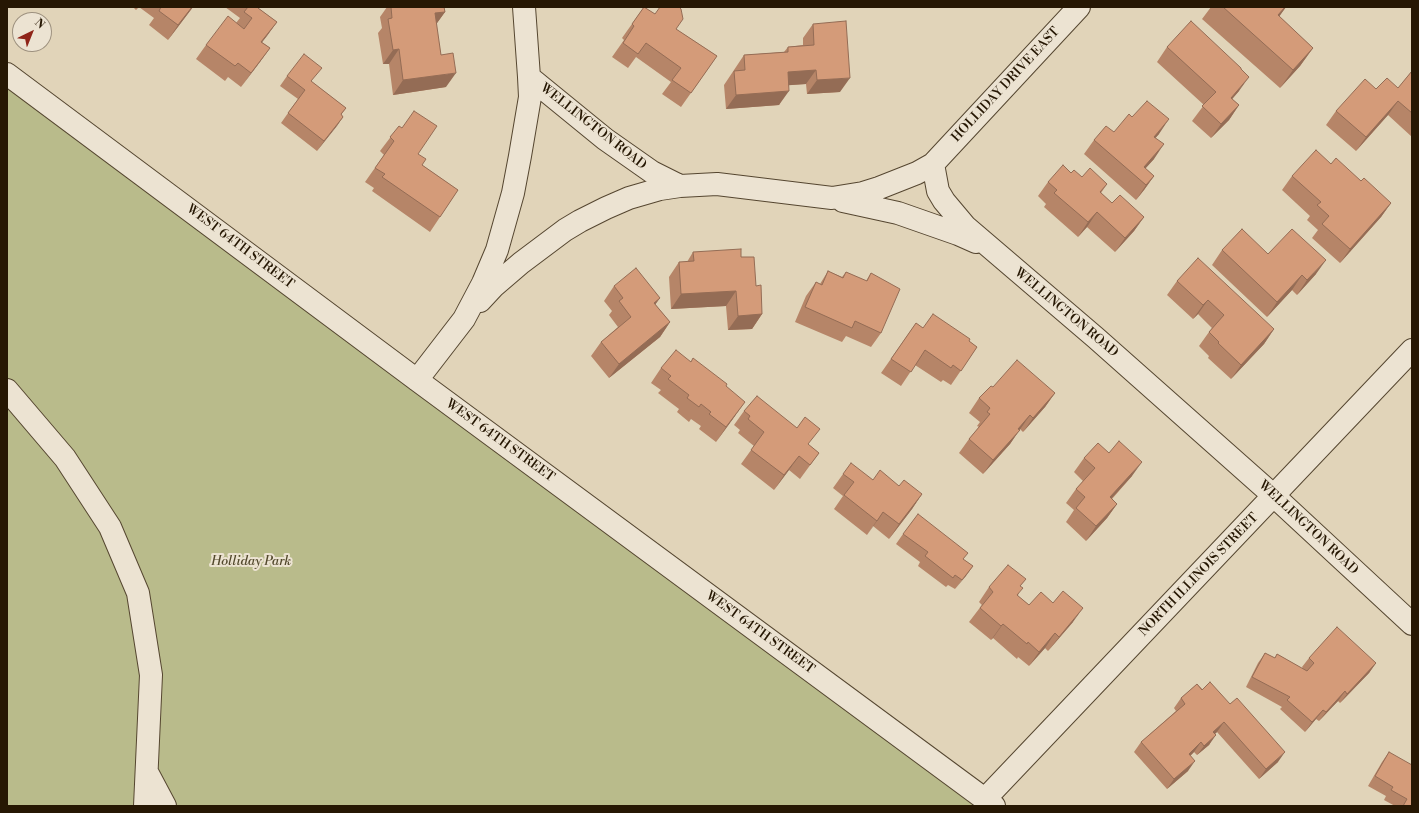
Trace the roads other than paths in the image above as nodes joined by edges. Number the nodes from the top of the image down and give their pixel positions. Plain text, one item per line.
1 (524, 7) edge
2 (1079, 7) edge
3 (7, 74) edge
4 (529, 77) junction
5 (933, 164) junction
6 (680, 186) junction
7 (832, 198) junction
8 (999, 256) junction
9 (464, 319) junction
10 (1412, 350) edge
11 (417, 380) junction
12 (7, 390) edge
13 (1274, 496) junction
14 (1412, 624) edge
15 (148, 774) junction
16 (989, 802) edge
17 (145, 806) edge
18 (165, 806) edge

1 - 4 street, WELLINGTON ROAD
2 - 5 street, HOLLIDAY DRIVE EAST
3 - 11 street, WEST 64TH STREET
4 - 6 street, WELLINGTON ROAD
4 - 9 street, WELLINGTON ROAD
5 - 7 street, WELLINGTON ROAD
5 - 8 street, WELLINGTON ROAD
6 - 7 street, WELLINGTON ROAD
6 - 9 street, WELLINGTON ROAD
7 - 8 street
8 - 13 street, WELLINGTON ROAD
9 - 11 street, WELLINGTON ROAD
10 - 13 street, NORTH ILLINOIS STREET
11 - 16 street, WEST 64TH STREET
12 - 15 street
13 - 14 street, WELLINGTON ROAD
13 - 16 street, NORTH ILLINOIS STREET
15 - 17 street
15 - 18 street

